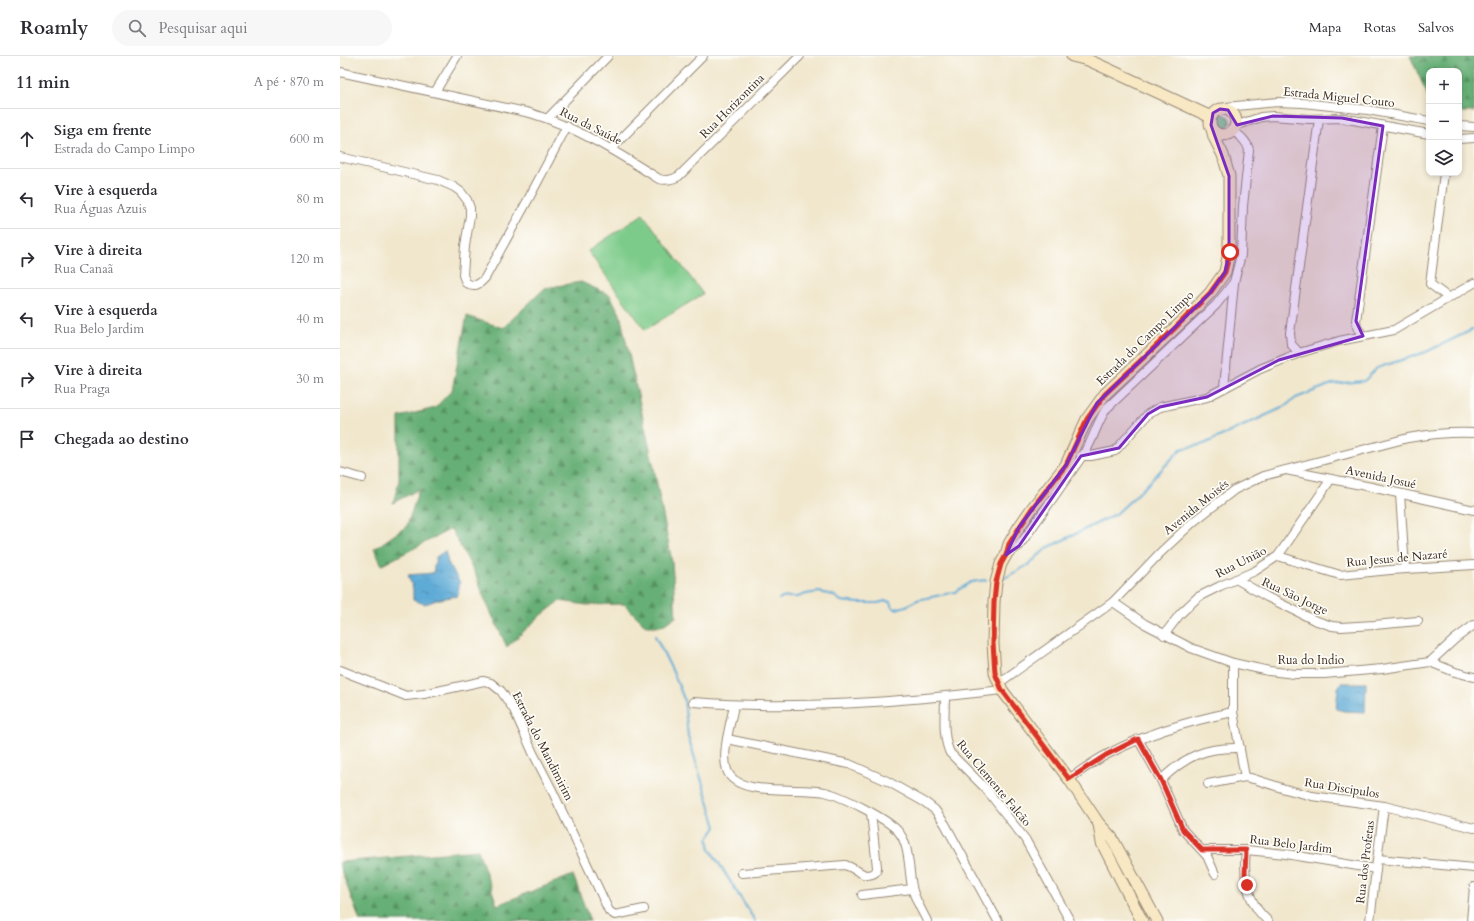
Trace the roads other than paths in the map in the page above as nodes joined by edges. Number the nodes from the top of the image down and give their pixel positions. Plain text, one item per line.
1 (457, 56) edge
2 (608, 56) edge
3 (704, 56) edge
4 (800, 56) edge
5 (1072, 56) edge
6 (340, 72) edge
7 (435, 92) junction
8 (1222, 109) junction
9 (1211, 117) junction
10 (548, 118) junction
11 (1319, 119) junction
12 (1426, 120) edge
13 (567, 126) junction
14 (1383, 126) junction
15 (1462, 126) edge
16 (1474, 127) edge
17 (1234, 128) junction
18 (1212, 129) junction
19 (1426, 133) edge
20 (1462, 138) edge
21 (1474, 138) edge
22 (611, 149) junction
23 (340, 157) edge
24 (682, 173) joint
25 (1444, 176) edge
26 (1234, 282) junction
27 (1474, 283) edge
28 (1448, 298) junction
29 (1363, 336) junction
30 (1299, 353) junction
31 (1224, 388) junction
32 (1474, 432) edge
33 (1082, 456) junction
34 (1283, 470) junction
35 (340, 472) edge
36 (362, 478) dead end
37 (1331, 479) junction
38 (1400, 494) junction
39 (1474, 510) edge
40 (1006, 555) junction
41 (1278, 556) junction
42 (1474, 565) edge
43 (1405, 569) junction
44 (1236, 579) junction
45 (1113, 602) junction
46 (1418, 621) dead end
47 (1474, 625) edge
48 (1164, 635) junction
49 (1430, 662) junction
50 (1233, 663) junction
51 (340, 670) edge
52 (1474, 677) edge
53 (1000, 687) junction
54 (945, 696) junction
55 (693, 702) dead end
56 (734, 705) junction
57 (1233, 712) junction
58 (727, 739) junction
59 (1138, 739) junction
60 (1240, 748) junction
61 (1245, 777) junction
62 (1069, 779) junction
63 (1161, 780) junction
64 (1208, 784) dead end
65 (1384, 806) junction
66 (871, 813) junction
67 (1099, 824) junction
68 (1474, 828) edge
69 (1202, 850) junction
70 (1246, 850) junction
71 (1378, 859) junction
72 (1474, 868) edge
73 (1376, 869) junction
74 (742, 873) dead end
75 (1215, 874) dead end
76 (1474, 887) edge
77 (912, 889) junction
78 (862, 895) dead end
79 (644, 909) dead end
80 (927, 921) edge
81 (998, 921) edge
82 (1070, 921) edge
83 (1142, 921) edge
84 (1157, 921) edge
85 (1268, 921) edge
86 (1370, 921) edge
87 (1471, 921) edge

1 - 7 street
2 - 10 street
3 - 22 street
4 - 24 street, Rua Horizontina
5 - 9 street
6 - 7 street, Rua da Saúde
7 - 10 street, Rua da Saúde
8 - 9 street
8 - 12 street, Estrada Miguel Couto
8 - 17 street
9 - 18 street
10 - 13 street, Rua da Saúde
11 - 14 street
11 - 17 street
11 - 30 street
13 - 22 street, Rua da Saúde
13 - 23 street
14 - 19 street
14 - 29 street
15 - 16 street
17 - 18 street
17 - 26 street
18 - 40 street, Estrada do Campo Limpo
20 - 21 street
22 - 24 street, Rua da Saúde
25 - 28 street
26 - 31 street
26 - 33 street
27 - 28 street
28 - 29 street
29 - 30 street
30 - 31 street
31 - 33 street
32 - 34 street, Avenida Moisés
33 - 40 street
34 - 37 street, Avenida Josué
34 - 45 street, Avenida Moisés
35 - 36 street
37 - 38 street, Avenida Josué
37 - 41 street, Rua União
38 - 39 street, Avenida Josué
38 - 43 street
40 - 53 street, Estrada do Campo Limpo
41 - 43 street, Rua Jesus de Nazaré
41 - 44 street, Rua União
42 - 43 street, Rua Jesus de Nazaré
44 - 46 street, Rua São Jorge
44 - 48 street, Rua União
45 - 48 street, Rua do Indio
45 - 53 street, Avenida Moisés
47 - 49 street
48 - 50 street, Rua do Indio
49 - 50 street, Rua do Indio
49 - 52 street, Rua do Indio
50 - 57 street
51 - 79 street, Estrada do Mandimirim
53 - 54 street
53 - 62 street, Estrada do Campo Limpo
54 - 56 street
54 - 82 street, Rua Clemente Falcão
55 - 56 street
56 - 58 street
57 - 59 street
57 - 60 street
58 - 66 street
58 - 81 street
59 - 62 street
59 - 63 street
60 - 61 street
60 - 63 street
61 - 64 street, Rua Discipulos
61 - 65 street, Rua Discipulos
62 - 67 street, Estrada do Campo Limpo
63 - 69 street
65 - 68 street, Rua Discipulos
65 - 71 street, Rua dos Profetas
66 - 74 street
66 - 77 street
67 - 83 street, Estrada do Campo Limpo
67 - 84 street, Estrada do Campo Limpo
69 - 70 street, Rua Belo Jardim
69 - 75 street
70 - 73 street, Rua Belo Jardim
70 - 85 street
71 - 72 street
71 - 73 street, Rua dos Profetas
73 - 86 street, Rua dos Profetas
76 - 87 street
77 - 78 street
77 - 80 street

